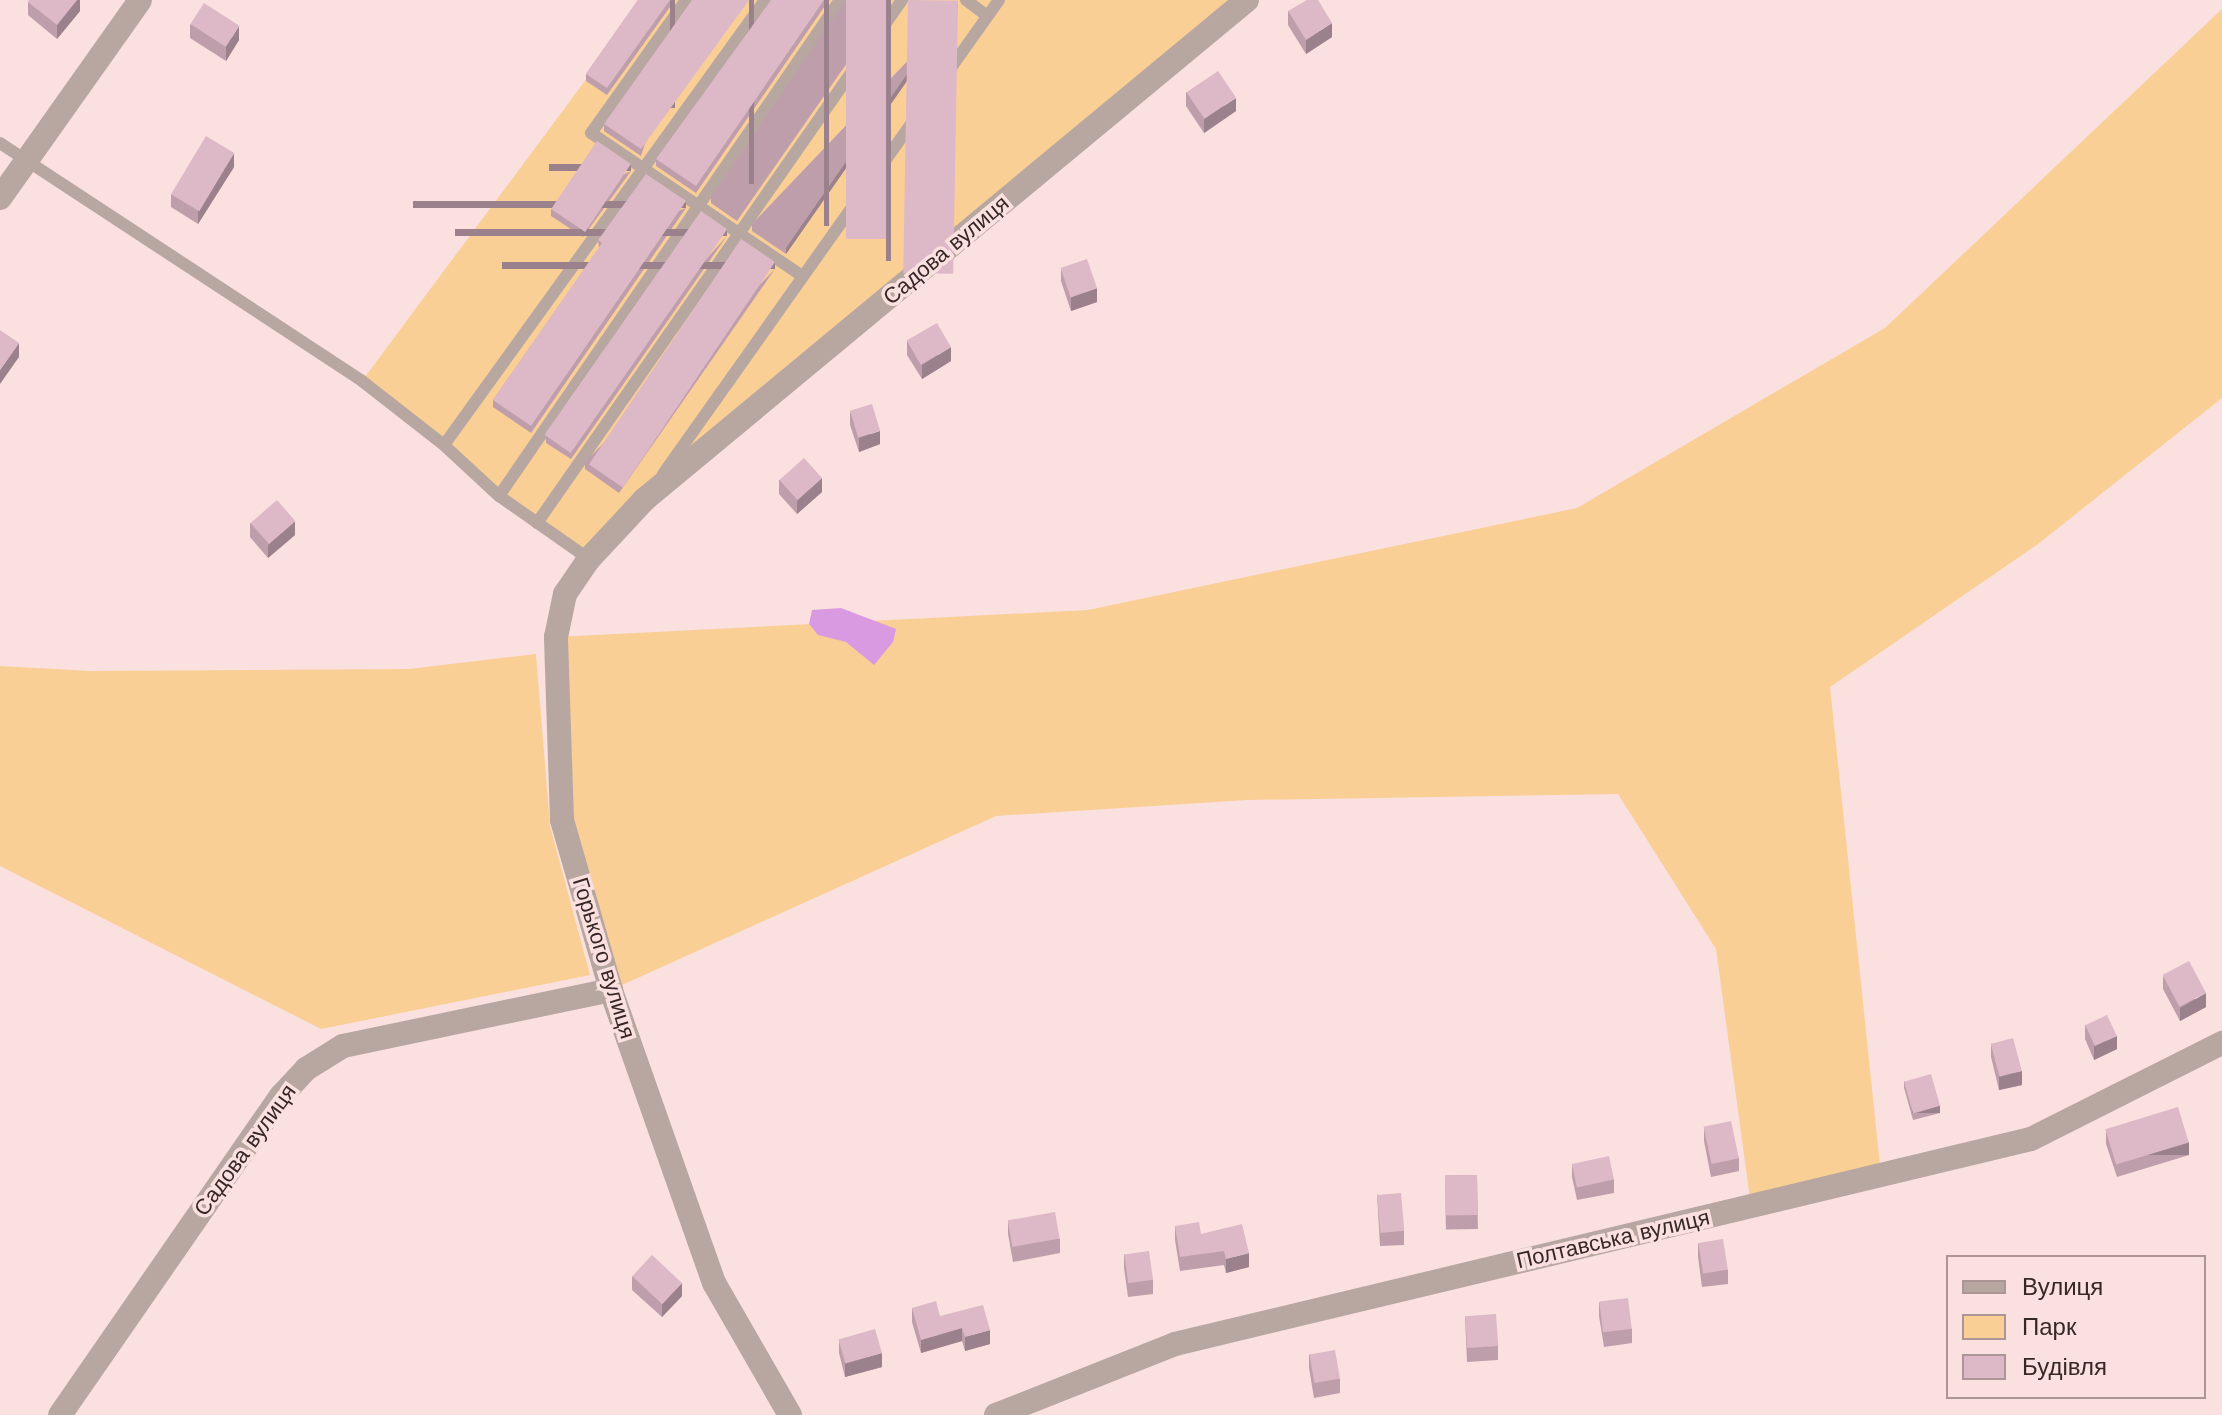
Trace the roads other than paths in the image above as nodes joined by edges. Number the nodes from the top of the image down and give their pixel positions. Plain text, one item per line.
1 (140, 0) edge
2 (686, 0) edge
3 (765, 0) edge
4 (840, 0) edge
5 (902, 0) edge
6 (966, 0) edge
7 (999, 0) edge
8 (1247, 0) edge
9 (987, 16) junction
10 (0, 143) edge
11 (26, 160) junction
12 (647, 168) junction
13 (0, 198) edge
14 (701, 207) junction
15 (738, 235) junction
16 (802, 276) junction
17 (444, 445) junction
18 (499, 496) junction
19 (645, 499) junction
20 (537, 523) junction
21 (589, 559) junction
22 (611, 990) junction
23 (2222, 1043) edge
24 (60, 1415) edge
25 (790, 1415) edge
26 (996, 1415) edge

1 - 11 street
2 - 12 lane
3 - 12 lane
4 - 14 lane
5 - 15 lane
6 - 9 lane
7 - 9 lane
8 - 19 street, Садова вулиця
9 - 16 lane
10 - 11 lane
11 - 13 street
11 - 17 lane
12 - 14 lane
12 - 17 lane
14 - 15 lane
14 - 18 lane
15 - 16 lane
15 - 20 lane
16 - 19 lane
17 - 18 lane
18 - 20 lane
19 - 21 street, Горького вулиця
20 - 21 lane
21 - 22 street, Горького вулиця
22 - 24 street, Садова вулиця
22 - 25 street, Горького вулиця
23 - 26 street, Полтавська вулиця

